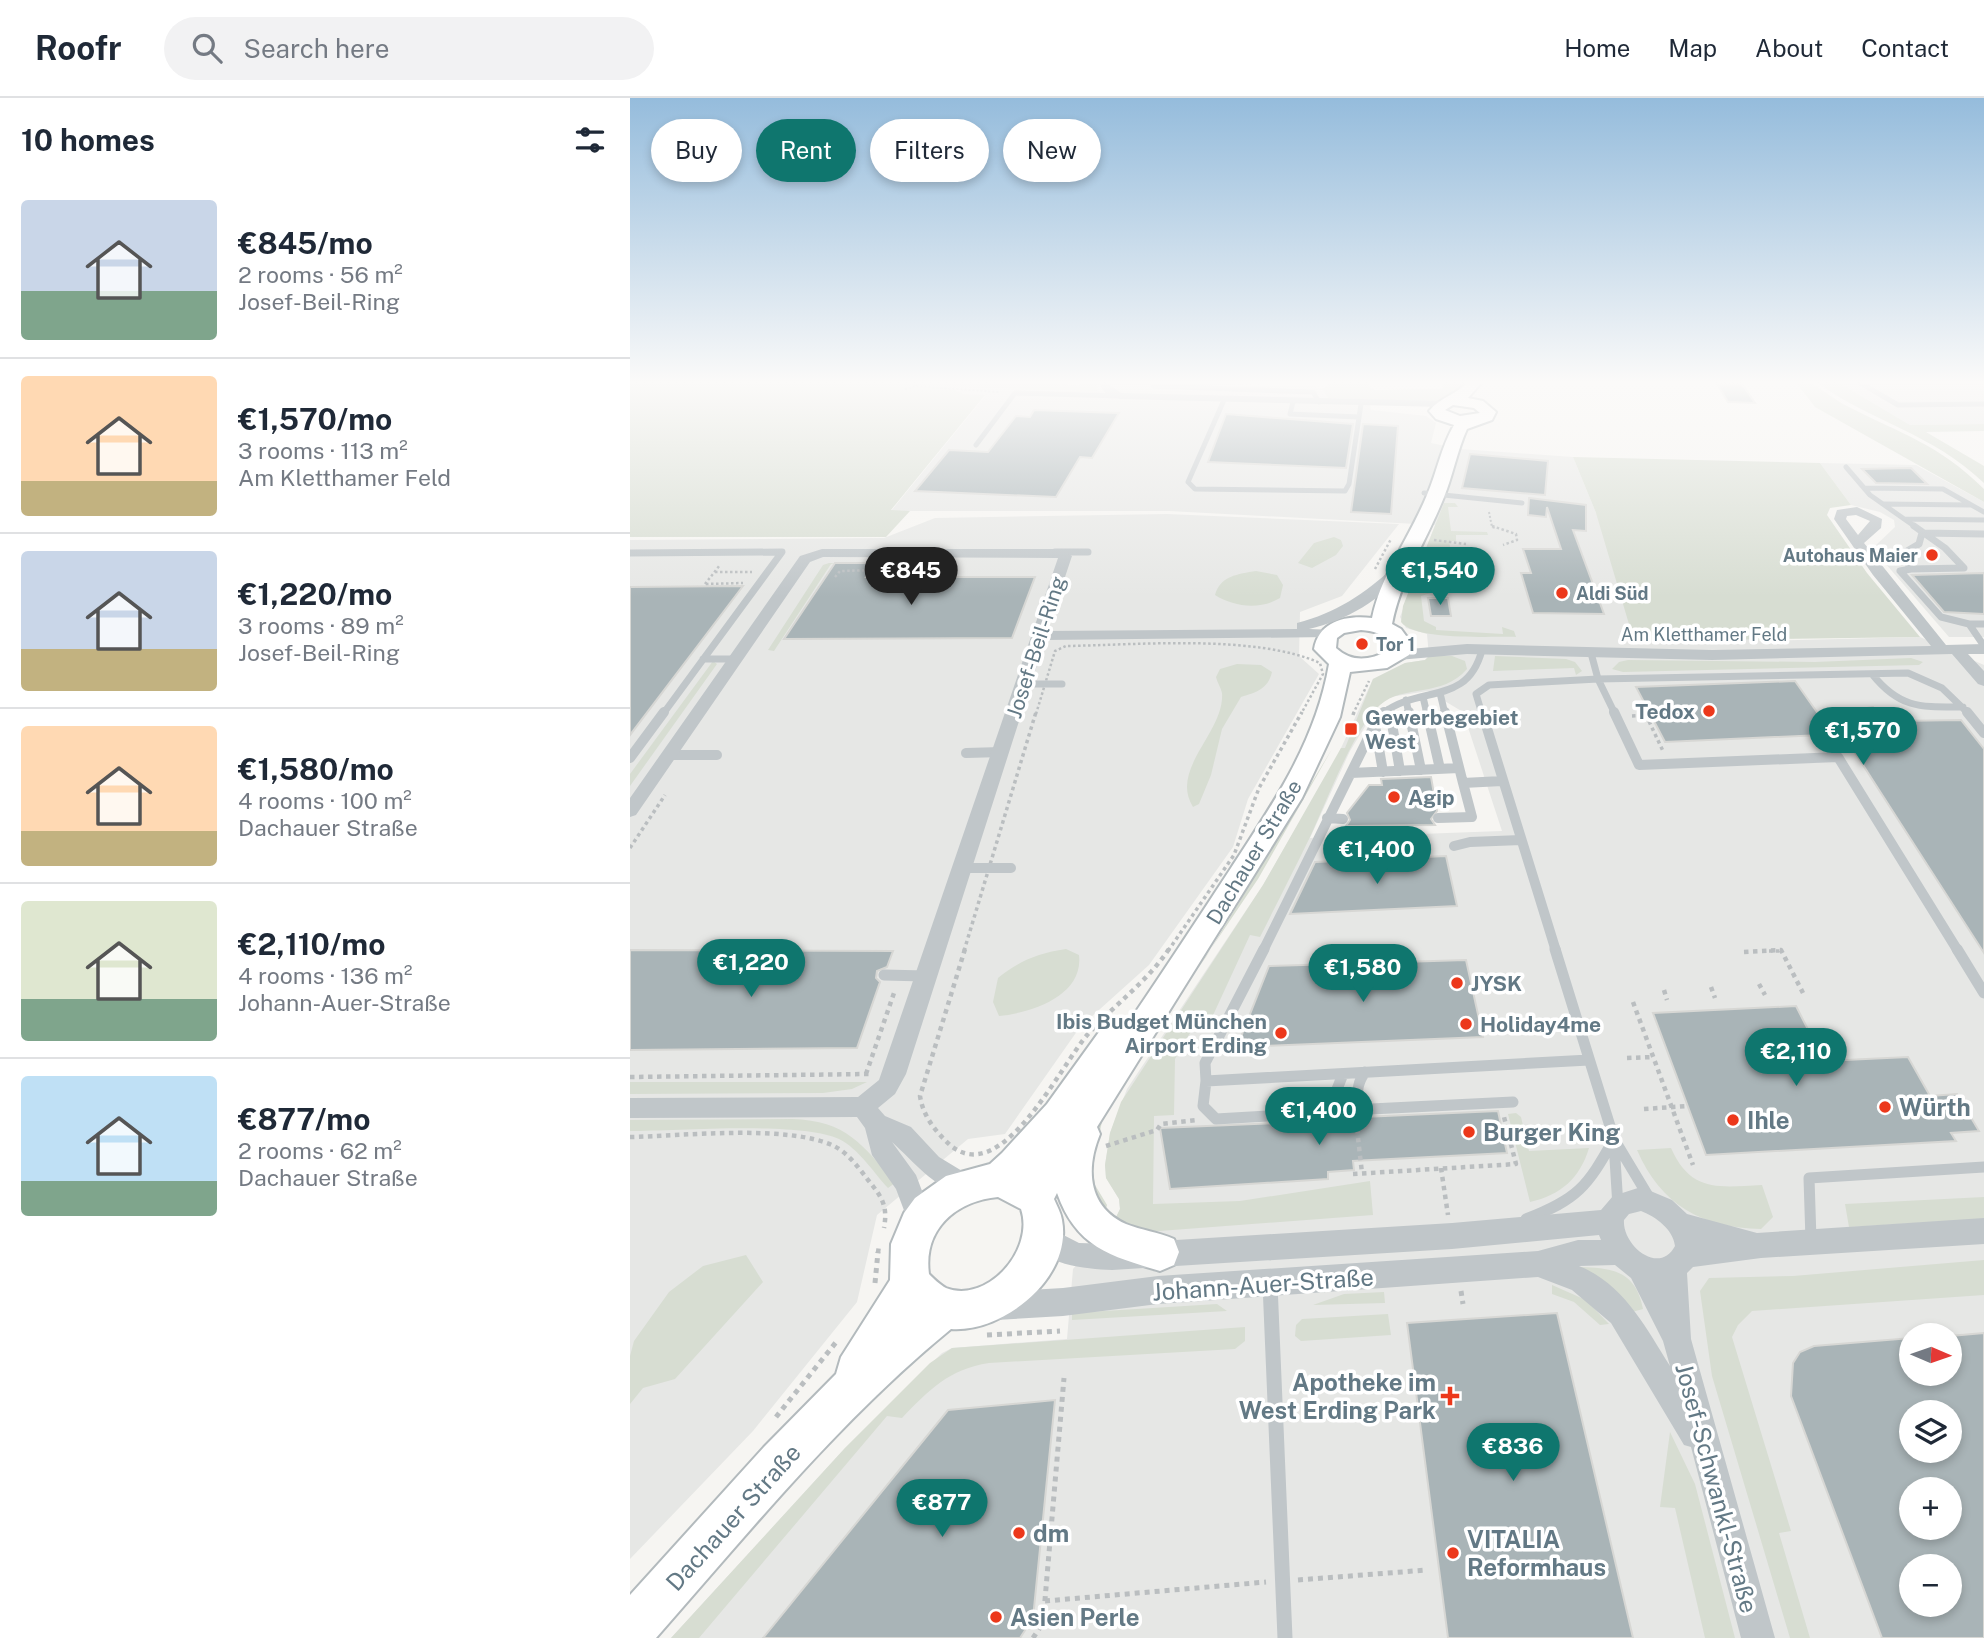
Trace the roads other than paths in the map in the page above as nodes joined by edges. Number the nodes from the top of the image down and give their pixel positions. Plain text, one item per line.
1 (1201, 453) edge
2 (1354, 453) edge
3 (1437, 453) edge
4 (1448, 453) edge
5 (1846, 467) dead end
6 (1864, 488) junction
7 (1430, 494) junction
8 (1522, 503) dead end
9 (1883, 504) junction
10 (1971, 505) junction
11 (1984, 512) edge
12 (1904, 519) junction
13 (1984, 520) edge
14 (1923, 533) junction
15 (1984, 534) edge
16 (1856, 543) dead end
17 (1055, 552) junction
18 (1088, 552) dead end
19 (630, 553) edge
20 (1404, 561) junction
21 (1912, 569) junction
22 (1889, 571) junction
23 (1969, 624) junction
24 (1984, 624) edge
25 (1223, 635) junction
26 (1040, 636) junction
27 (1385, 636) junction
28 (1984, 647) edge
29 (1331, 648) junction
30 (1474, 650) junction
31 (1949, 650) junction
32 (1591, 653) junction
33 (703, 659) junction
34 (736, 659) junction
35 (1368, 666) junction
36 (1872, 674) junction
37 (1598, 680) junction
38 (1984, 681) edge
39 (1466, 682) junction
40 (1024, 684) junction
41 (1062, 684) dead end
42 (1479, 690) junction
43 (1440, 693) junction
44 (1423, 697) junction
45 (1406, 700) junction
46 (1963, 707) junction
47 (1388, 709) junction
48 (1331, 713) junction
49 (1375, 725) junction
50 (1984, 733) edge
51 (1002, 752) junction
52 (966, 753) dead end
53 (669, 755) junction
54 (717, 755) dead end
55 (630, 758) edge
56 (1459, 768) junction
57 (1440, 769) junction
58 (1421, 770) junction
59 (1400, 771) junction
60 (1383, 772) junction
61 (1351, 773) junction
62 (1502, 781) junction
63 (1463, 783) junction
64 (630, 811) edge
65 (1327, 818) junction
66 (1438, 818) dead end
67 (1343, 819) dead end
68 (1521, 840) junction
69 (1454, 846) dead end
70 (962, 868) junction
71 (1011, 868) dead end
72 (884, 975) dead end
73 (926, 976) junction
74 (1169, 988) junction
75 (1984, 993) edge
76 (1589, 1060) junction
77 (1365, 1072) junction
78 (1343, 1073) junction
79 (1206, 1081) junction
80 (1507, 1102) road end
81 (630, 1108) edge
82 (870, 1115) junction
83 (1614, 1139) junction
84 (1984, 1167) edge
85 (998, 1180) junction
86 (962, 1185) junction
87 (1651, 1201) junction
88 (1614, 1214) junction
89 (1039, 1218) junction
90 (920, 1220) junction
91 (1682, 1225) junction
92 (1984, 1231) edge
93 (1491, 1233) junction
94 (1811, 1242) junction
95 (1761, 1245) junction
96 (1160, 1252) junction
97 (1619, 1252) junction
98 (1678, 1261) junction
99 (1538, 1264) junction
100 (1641, 1269) junction
101 (1270, 1283) junction
102 (892, 1286) junction
103 (944, 1308) junction
104 (981, 1321) junction
105 (1677, 1339) junction
106 (836, 1404) junction
107 (1705, 1450) junction
108 (630, 1631) edge
109 (1285, 1638) edge
110 (1758, 1638) edge

1 - 2 lane
3 - 7 street
4 - 7 street
5 - 6 lane
6 - 9 lane
6 - 10 lane
7 - 8 lane
7 - 20 street
9 - 10 lane
9 - 12 lane
10 - 11 lane
12 - 13 lane
12 - 14 lane
14 - 15 lane
14 - 21 lane
14 - 21 lane
16 - 22 street
17 - 18 lane
17 - 26 street, Josef-Beil-Ring
17 - 34 street, Josef-Beil-Ring
19 - 33 lane
20 - 25 street
20 - 27 street
21 - 22 lane
22 - 23 lane
22 - 31 street
23 - 24 lane
23 - 28 lane
25 - 26 street
25 - 29 street
26 - 40 street, Josef-Beil-Ring
27 - 29 street
27 - 30 street, Am Kletthamer Feld
27 - 35 street
28 - 31 street, Am Kletthamer Feld
29 - 35 street
29 - 48 street, Dachauer Straße
30 - 32 street, Am Kletthamer Feld
30 - 39 lane
31 - 32 street, Am Kletthamer Feld
31 - 38 street
32 - 37 lane
33 - 34 lane
33 - 55 lane
34 - 53 street, Josef-Beil-Ring
35 - 48 street, Dachauer Straße
36 - 37 lane
36 - 46 lane
36 - 46 lane
37 - 42 lane
37 - 75 lane
39 - 42 lane
39 - 43 lane
40 - 41 lane
40 - 51 street, Josef-Beil-Ring
42 - 62 lane
43 - 44 lane
43 - 56 lane
44 - 45 lane
44 - 57 lane
45 - 47 lane
45 - 58 lane
46 - 50 lane
47 - 49 lane
47 - 59 lane
48 - 74 street, Dachauer Straße
49 - 60 lane
49 - 61 lane
51 - 52 lane
51 - 70 street, Josef-Beil-Ring
53 - 54 lane
53 - 64 street, Josef-Beil-Ring
56 - 57 lane
56 - 63 lane
57 - 58 lane
58 - 59 lane
59 - 60 lane
60 - 61 lane
61 - 65 lane
62 - 63 lane
62 - 68 lane
63 - 66 lane
65 - 67 lane
65 - 79 lane
68 - 69 lane
68 - 76 lane
70 - 71 lane
70 - 73 street, Josef-Beil-Ring
72 - 73 lane
73 - 82 street, Josef-Beil-Ring
74 - 85 street, Dachauer Straße
74 - 89 street, Dachauer Straße
74 - 96 street
76 - 77 lane
76 - 83 lane
77 - 78 lane
77 - 80 lane
78 - 79 lane
78 - 79 lane
81 - 82 street
82 - 86 street
82 - 90 street
83 - 87 lane
83 - 88 lane
83 - 93 lane, Johann-Auer-Straße
84 - 94 lane
85 - 86 street
85 - 89 street
86 - 90 street
87 - 88 street
87 - 91 street
88 - 93 street, Johann-Auer-Straße
88 - 97 street
89 - 96 street, Johann-Auer-Straße
89 - 104 street, Dachauer Straße
90 - 102 street
91 - 95 street
91 - 98 street
92 - 94 street
93 - 96 street, Johann-Auer-Straße
94 - 95 street
95 - 98 street
97 - 99 street, Johann-Auer-Straße
97 - 100 street
98 - 100 street
98 - 105 street, Josef-Schwankl-Straße
99 - 101 street, Johann-Auer-Straße
99 - 107 street, Johann-Auer-Straße
100 - 105 street, Josef-Schwankl-Straße
101 - 104 street, Johann-Auer-Straße
101 - 109 lane
102 - 103 street
102 - 106 street, Dachauer Straße
103 - 104 street
103 - 106 street, Dachauer Straße
105 - 107 street, Josef-Schwankl-Straße
106 - 108 street, Dachauer Straße
107 - 110 street, Josef-Schwankl-Straße

